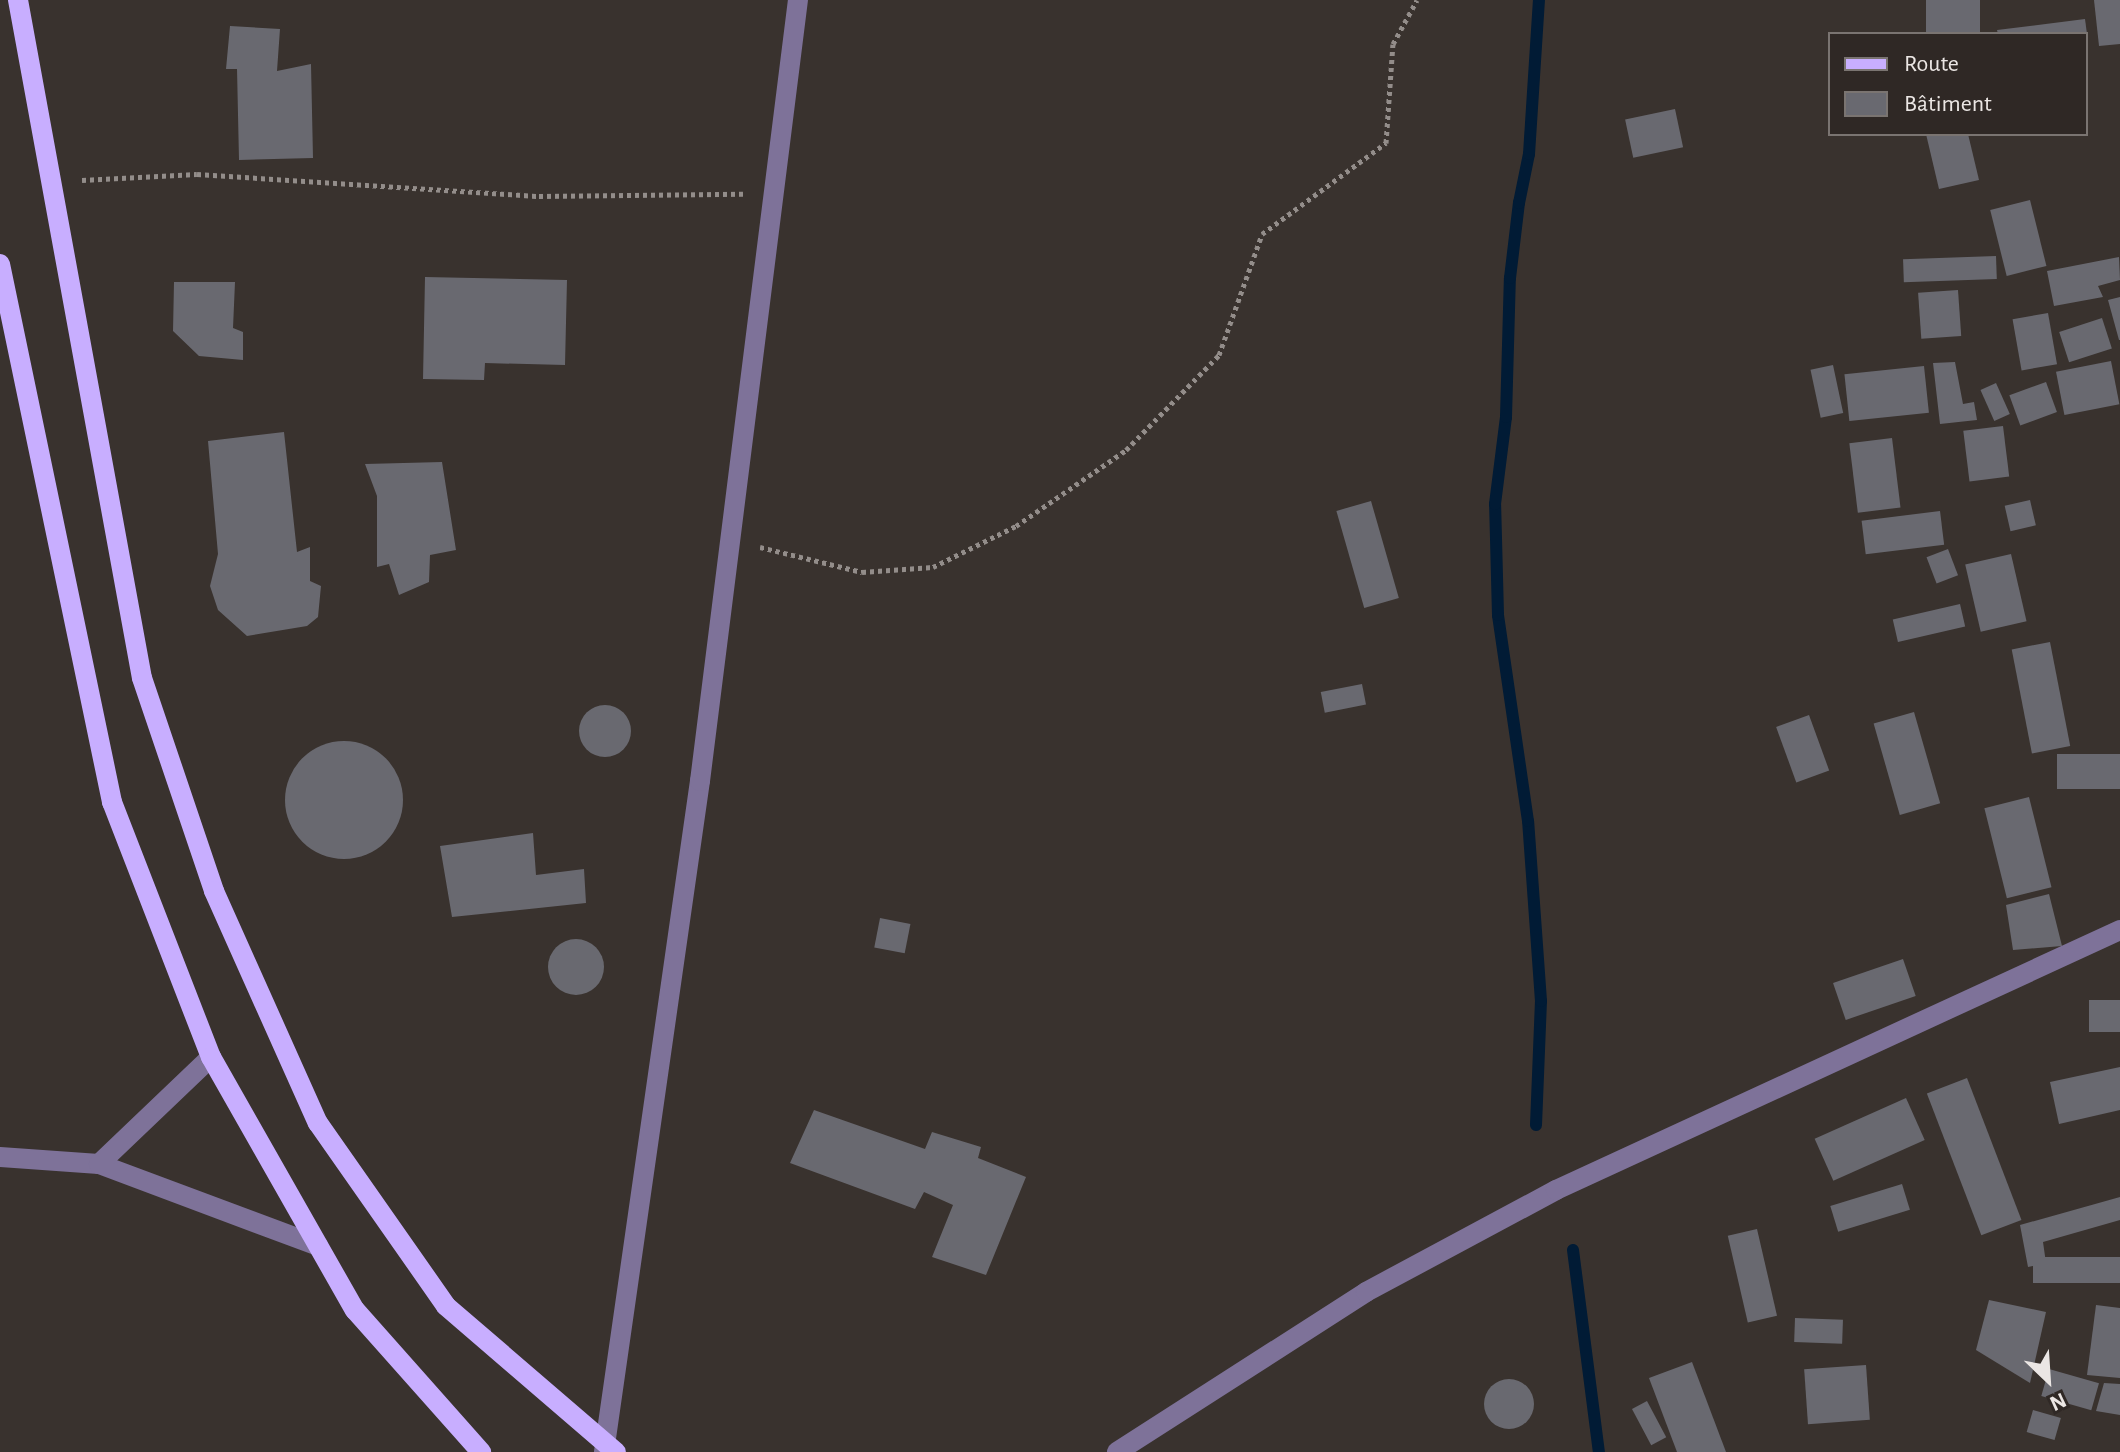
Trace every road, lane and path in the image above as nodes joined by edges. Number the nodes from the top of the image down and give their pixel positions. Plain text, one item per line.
1 (18, 0) edge
2 (798, 0) edge
3 (1417, 0) edge
4 (51, 182) junction
5 (772, 193) junction
6 (0, 264) edge
7 (731, 537) junction
8 (2120, 930) edge
9 (211, 1057) junction
10 (0, 1157) edge
11 (99, 1164) junction
12 (318, 1246) junction
13 (609, 1449) edge
14 (481, 1452) edge
15 (1117, 1452) edge

1 - 4 main road
2 - 5 street
3 - 7 path
4 - 5 path
4 - 13 main road
5 - 7 street
6 - 9 main road
7 - 13 street
8 - 15 street
9 - 11 street
9 - 12 main road
10 - 11 street
11 - 12 street
12 - 14 main road

